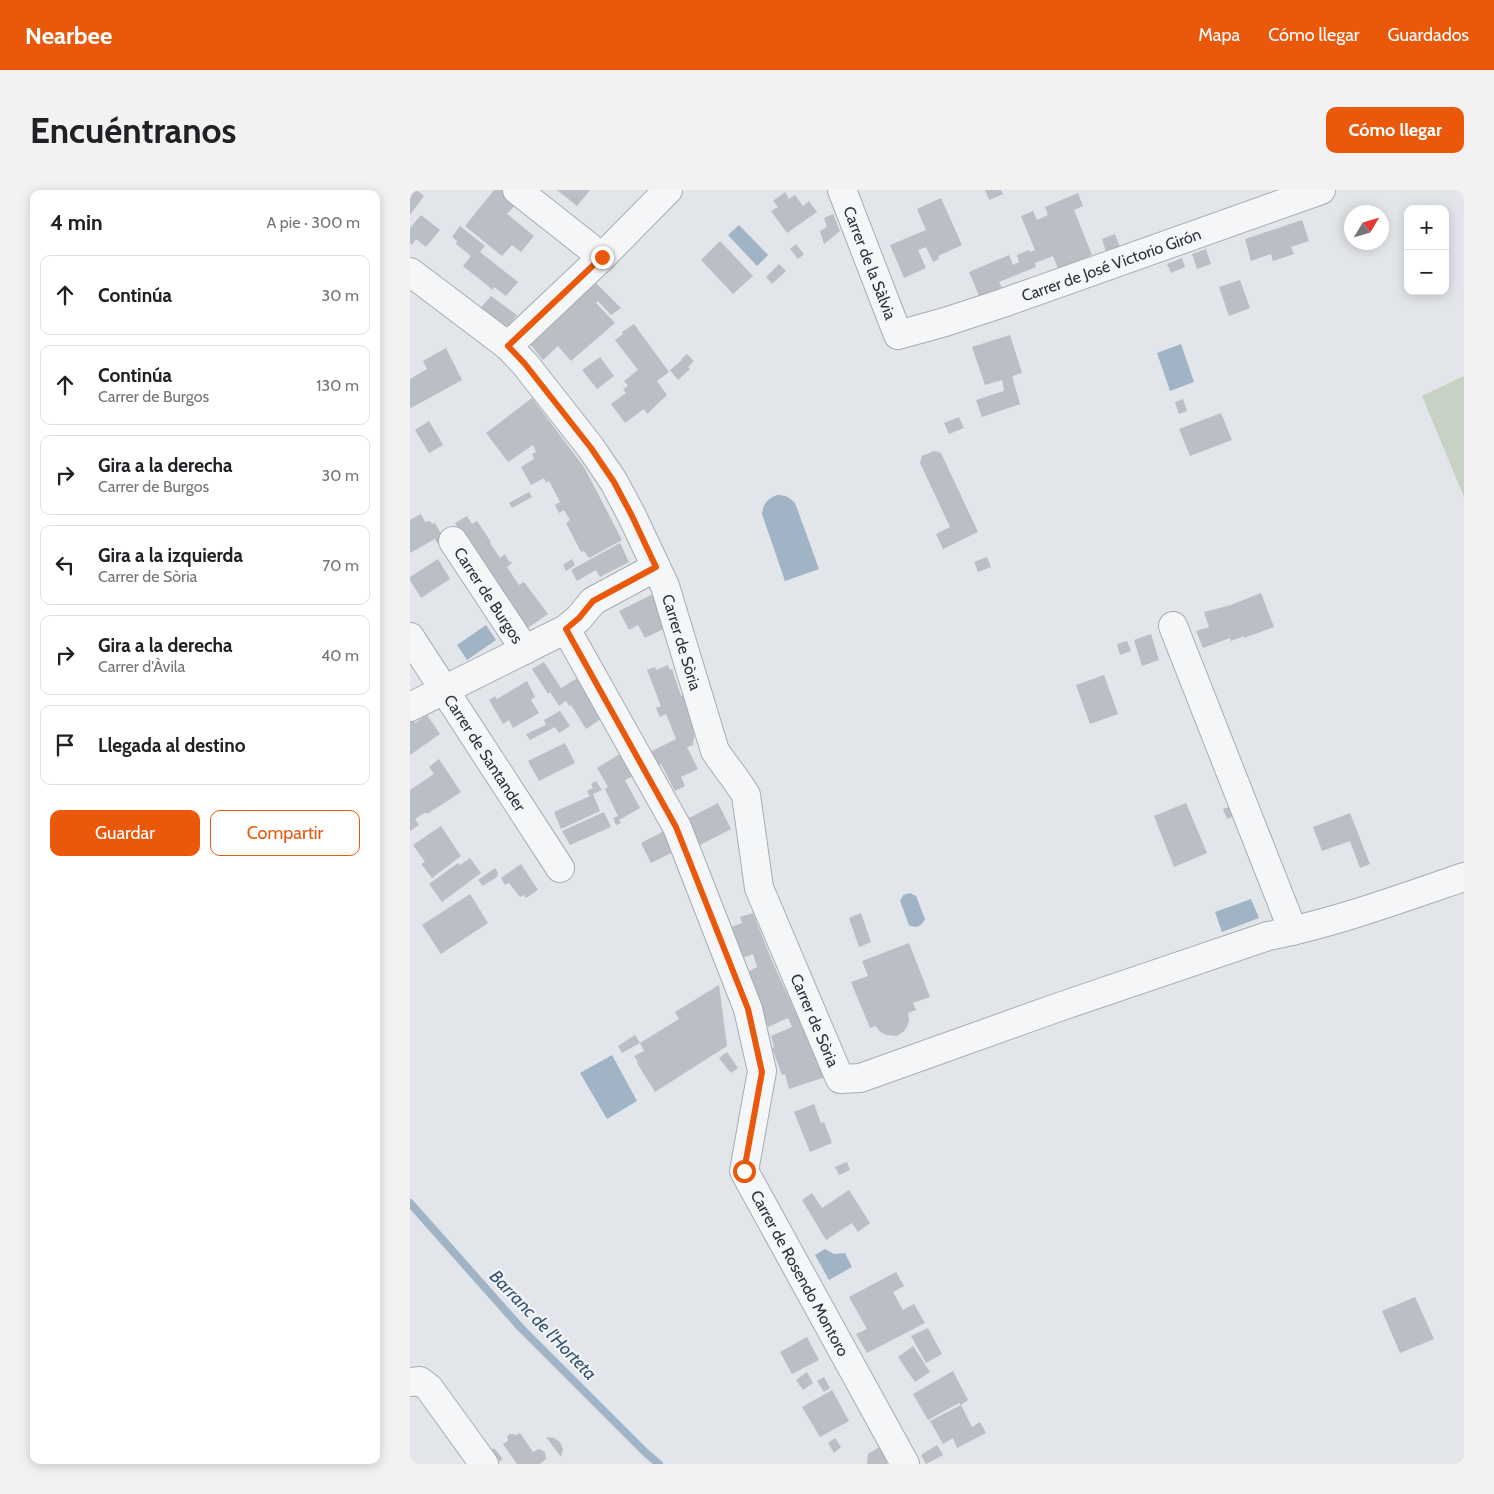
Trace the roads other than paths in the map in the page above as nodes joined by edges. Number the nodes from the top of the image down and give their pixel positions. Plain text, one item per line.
1 (517, 190) edge
2 (668, 190) edge
3 (1321, 190) edge
4 (845, 191) edge
5 (602, 257) junction
6 (410, 272) edge
7 (898, 335) joint
8 (508, 346) junction
9 (452, 541) dead end
10 (656, 567) junction
11 (1173, 626) dead end
12 (566, 629) junction
13 (410, 637) edge
14 (526, 650) junction
15 (444, 689) junction
16 (410, 707) edge
17 (560, 868) dead end
18 (1464, 877) edge
19 (1293, 931) junction
20 (410, 1382) edge
21 (484, 1464) edge
22 (905, 1464) edge

1 - 5 street
2 - 5 street
3 - 7 street, Carrer de José Victorio Girón
4 - 7 street, Carrer de la Sàlvia
5 - 8 street
6 - 8 street, Carrer de Sòria
8 - 10 street, Carrer de Sòria
9 - 14 street, Carrer de Burgos
10 - 12 street, Carrer de Burgos
10 - 19 street, Carrer de Sòria
11 - 19 street
12 - 14 street, Carrer de Burgos
12 - 22 street, Carrer de Rosendo Montoro
13 - 15 street, Carrer de Santander
14 - 15 street, Carrer de Burgos
15 - 16 street, Carrer de Burgos
15 - 17 street, Carrer de Santander
18 - 19 street
20 - 21 street

